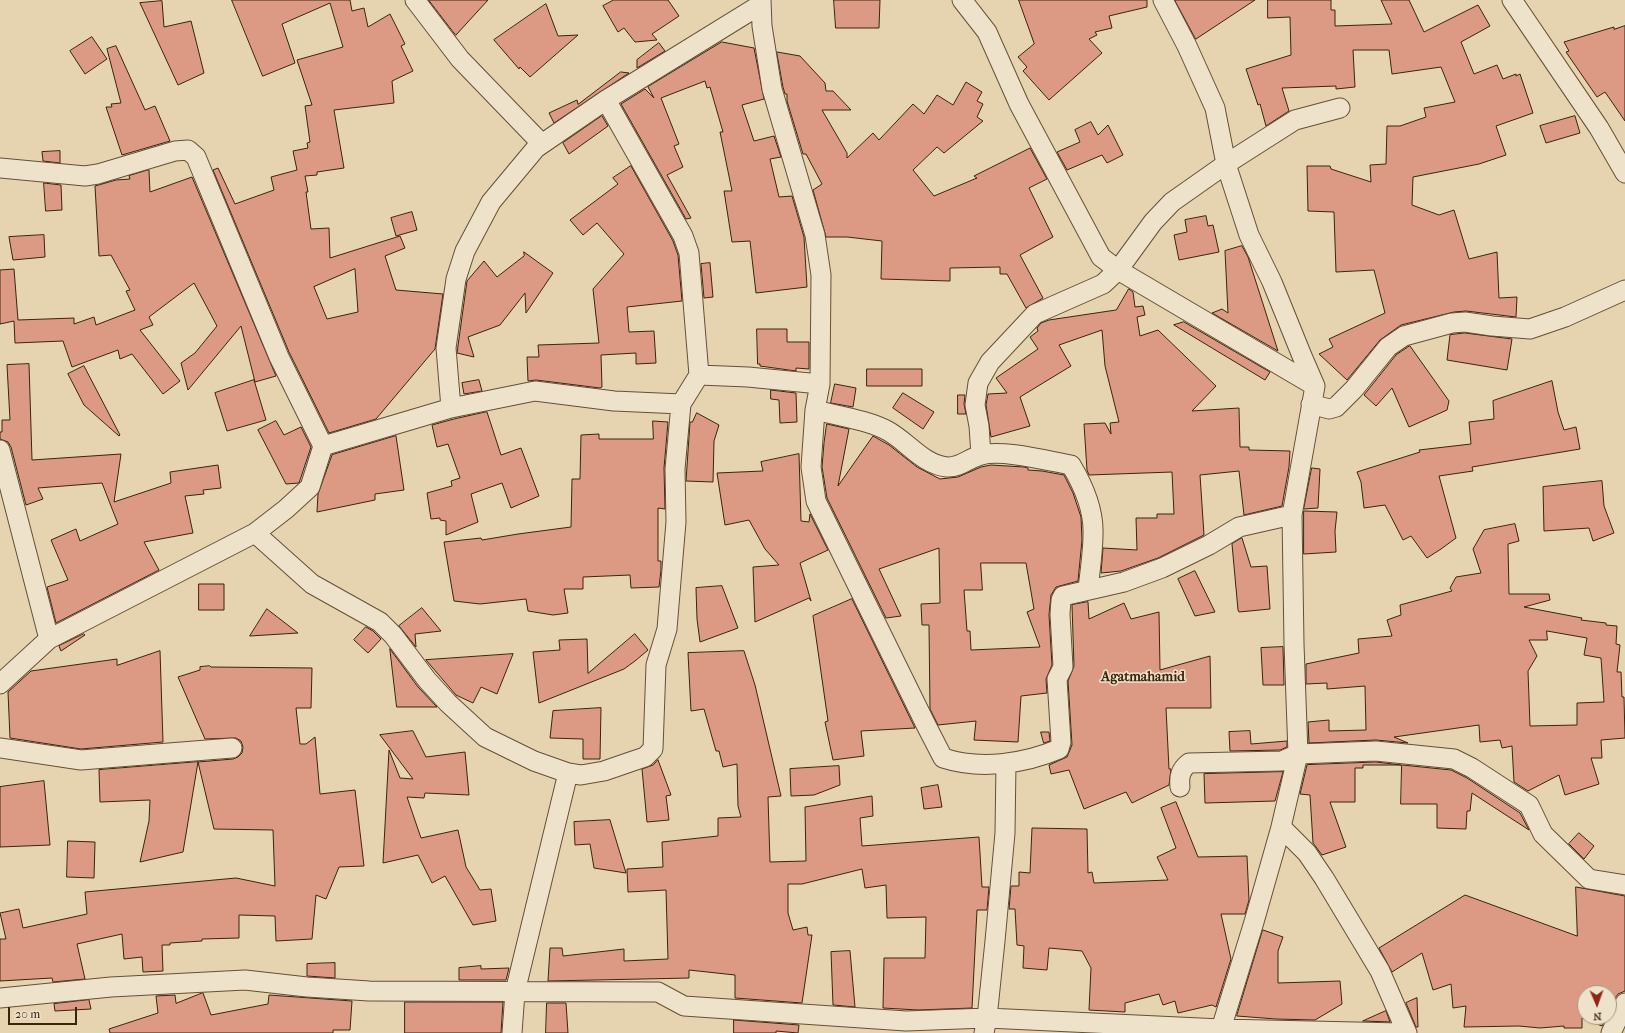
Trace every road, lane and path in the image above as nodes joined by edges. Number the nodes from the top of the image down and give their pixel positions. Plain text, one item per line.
1 (415, 0) edge
2 (962, 0) edge
3 (1163, 0) edge
4 (1512, 0) edge
5 (761, 3) edge
6 (606, 100) junction
7 (1340, 108) dead end
8 (542, 144) junction
9 (1226, 164) junction
10 (0, 168) edge
11 (1625, 173) edge
12 (1118, 270) junction
13 (1625, 290) edge
14 (699, 375) junction
15 (820, 384) junction
16 (1313, 395) junction
17 (681, 404) junction
18 (451, 408) junction
19 (815, 410) junction
20 (323, 446) junction
21 (0, 450) edge
22 (981, 455) junction
23 (1292, 516) junction
24 (255, 533) junction
25 (1088, 589) junction
26 (49, 638) junction
27 (0, 684) edge
28 (0, 748) edge
29 (232, 748) dead end
30 (1298, 754) junction
31 (1006, 763) junction
32 (568, 773) junction
33 (1180, 787) dead end
34 (1281, 827) junction
35 (1625, 885) edge
36 (515, 992) junction
37 (0, 998) edge
38 (1625, 1003) edge
39 (986, 1025) edge
40 (1122, 1029) edge
41 (1221, 1029) junction
42 (512, 1033) edge
43 (1401, 1033) edge
44 (1407, 1033) edge
45 (1611, 1033) edge

1 - 8 street
2 - 12 street
3 - 9 street
4 - 11 street
5 - 6 street
5 - 15 street
6 - 8 street
6 - 14 street
7 - 9 street
8 - 18 street
9 - 12 street
9 - 16 street
10 - 20 street
12 - 16 street
12 - 22 street
13 - 16 street
14 - 15 street
14 - 17 street
15 - 19 street
16 - 23 street
17 - 18 street
17 - 32 street
18 - 20 street
19 - 22 street
19 - 31 street
20 - 24 street
21 - 26 street
22 - 25 street
23 - 25 street
23 - 30 street
24 - 26 street
24 - 32 street
25 - 31 street
26 - 27 street
28 - 29 street
30 - 33 street
30 - 34 street
30 - 35 street
31 - 39 street
32 - 36 street
34 - 41 street
34 - 44 street
36 - 37 street
36 - 39 street
36 - 42 street
38 - 45 street
39 - 40 street
40 - 41 street
41 - 43 street

